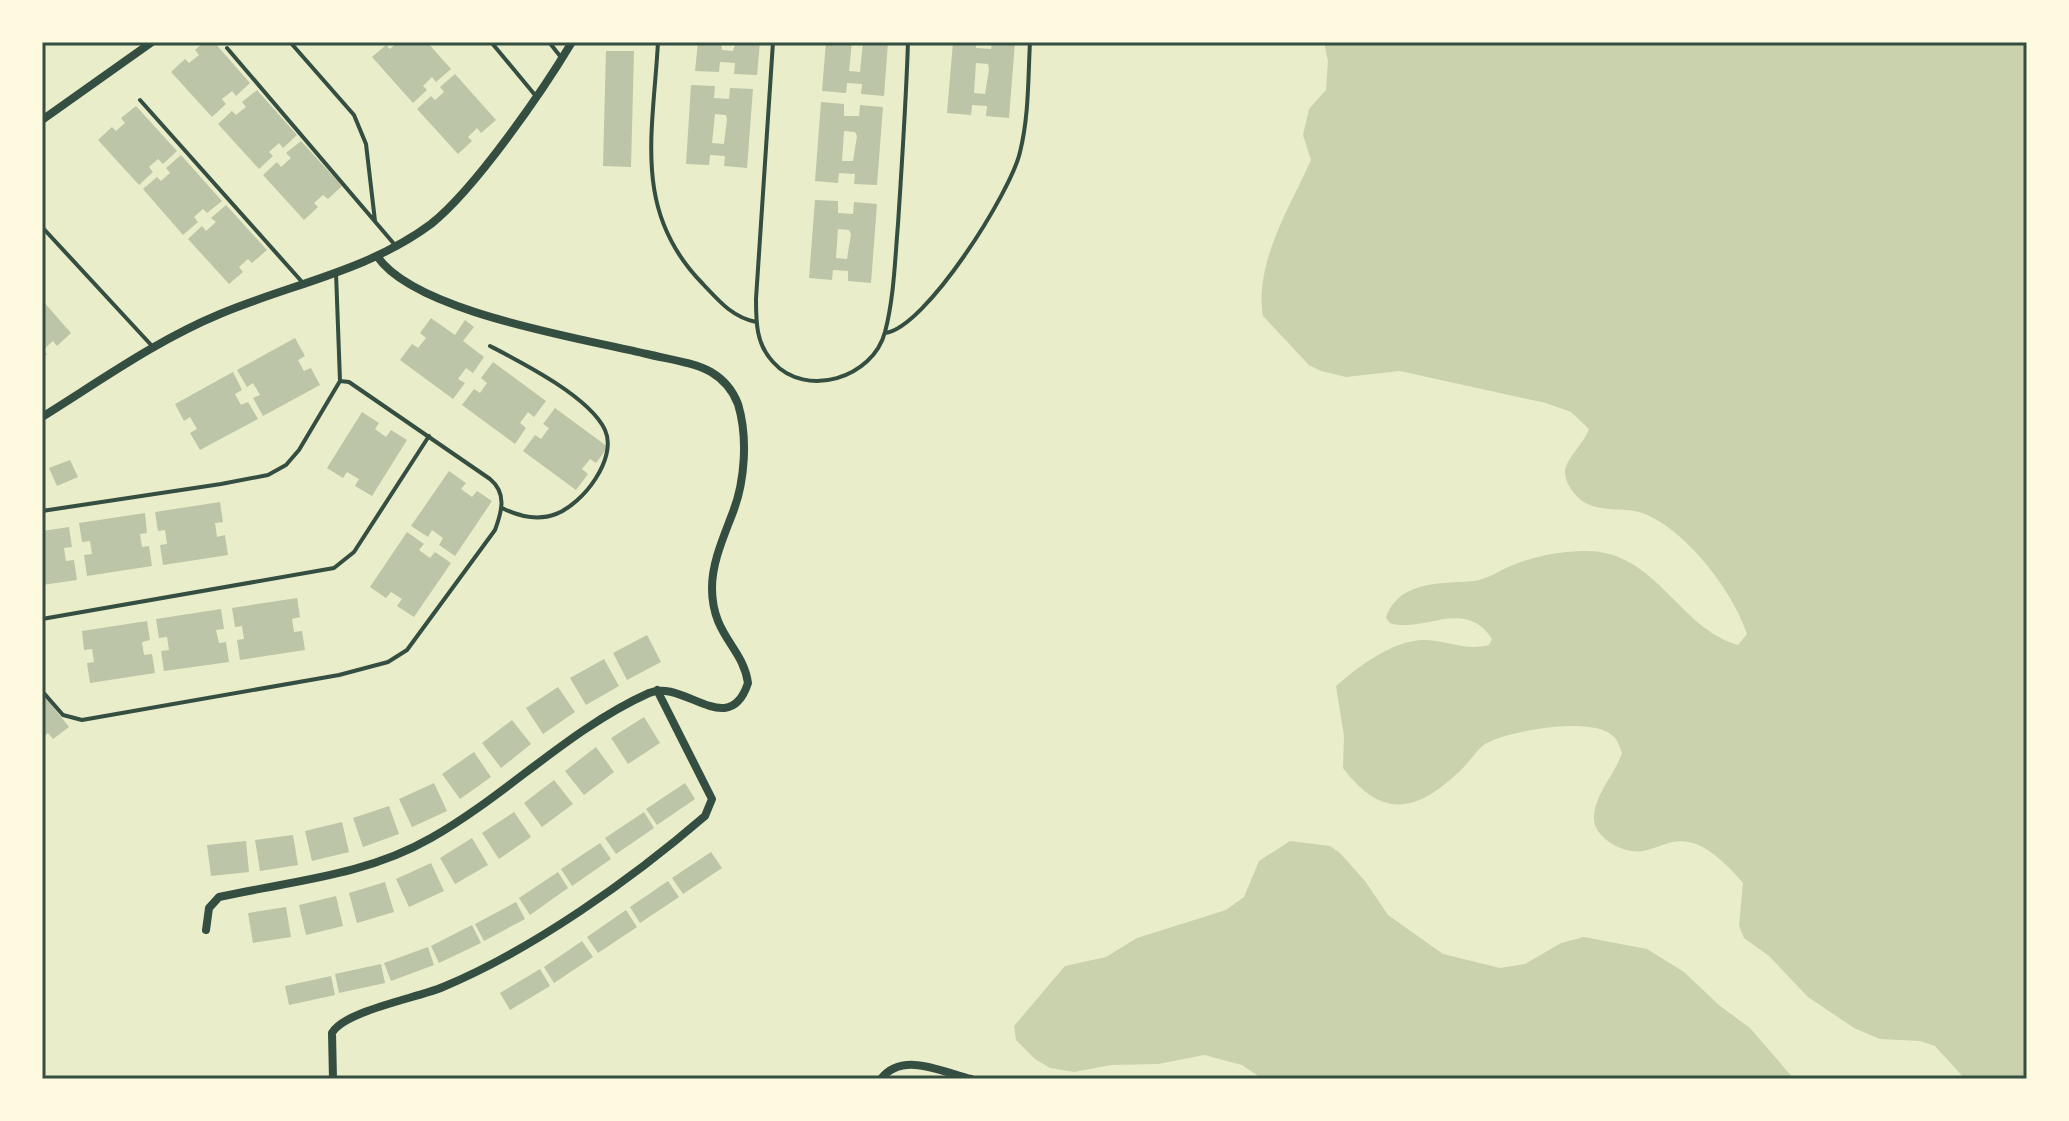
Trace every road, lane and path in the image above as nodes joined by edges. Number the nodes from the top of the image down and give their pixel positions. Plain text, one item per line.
1 (152, 42) edge
2 (290, 42) edge
3 (491, 42) edge
4 (549, 42) edge
5 (572, 42) edge
6 (658, 42) edge
7 (773, 42) edge
8 (908, 42) edge
9 (1030, 42) edge
10 (227, 48) dead end
11 (562, 58) junction
12 (535, 95) junction
13 (140, 100) dead end
14 (42, 120) edge
15 (376, 223) junction
16 (42, 227) edge
17 (396, 247) junction
18 (377, 256) junction
19 (336, 272) junction
20 (305, 285) junction
21 (756, 322) junction
22 (885, 333) junction
23 (490, 346) dead end
24 (153, 347) junction
25 (340, 381) junction
26 (42, 417) edge
27 (429, 436) junction
28 (502, 508) junction
29 (42, 511) edge
30 (42, 619) edge
31 (657, 690) junction
32 (42, 691) edge
33 (206, 930) dead end
34 (333, 1079) edge
35 (881, 1079) edge
36 (971, 1079) edge

1 - 14 street
2 - 15 lane
3 - 12 lane
4 - 11 lane
5 - 11 street
6 - 21 lane
7 - 21 lane
8 - 22 lane
9 - 22 lane
10 - 15 lane
11 - 12 street
12 - 17 street
13 - 20 lane
15 - 17 lane
16 - 24 lane
17 - 18 street
18 - 19 street
18 - 31 street
19 - 20 street
19 - 25 lane
20 - 24 street
21 - 22 lane
23 - 28 lane
24 - 26 street
25 - 27 lane
25 - 29 lane
27 - 28 lane
27 - 30 lane
28 - 32 lane
31 - 33 street
31 - 34 street
35 - 36 street

